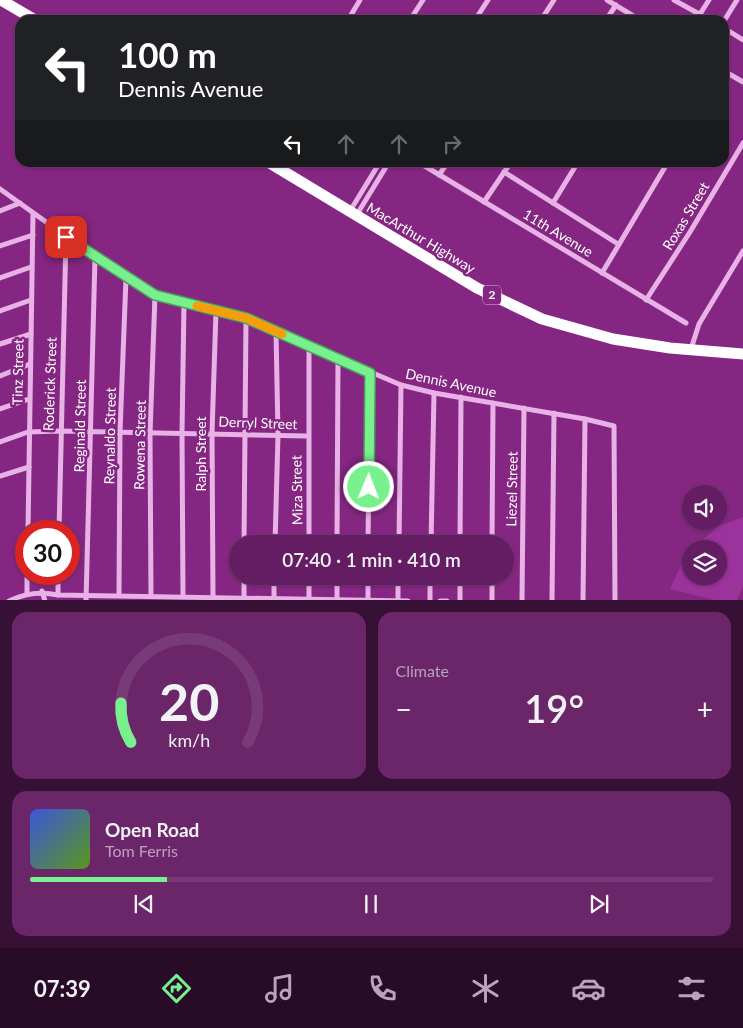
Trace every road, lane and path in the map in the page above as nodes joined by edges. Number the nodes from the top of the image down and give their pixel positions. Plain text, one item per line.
1 (2, 0) edge
2 (360, 0) edge
3 (423, 0) edge
4 (488, 0) edge
5 (554, 0) edge
6 (607, 0) edge
7 (709, 0) edge
8 (737, 0) edge
9 (678, 1) edge
10 (616, 6) junction
11 (700, 14) joint
12 (27, 15) edge
13 (351, 15) edge
14 (413, 15) edge
15 (478, 15) edge
16 (544, 15) edge
17 (610, 15) edge
18 (631, 15) edge
19 (728, 15) edge
20 (729, 31) edge
21 (743, 39) edge
22 (729, 74) edge
23 (743, 82) edge
24 (743, 142) edge
25 (729, 166) edge
26 (276, 167) edge
27 (377, 167) edge
28 (380, 167) edge
29 (386, 167) edge
30 (426, 167) edge
31 (445, 167) edge
32 (508, 167) edge
33 (575, 167) edge
34 (665, 167) edge
35 (728, 167) edge
36 (384, 171) junction
37 (504, 172) junction
38 (439, 175) junction
39 (364, 188) junction
40 (0, 189) edge
41 (371, 192) junction
42 (484, 202) junction
43 (20, 203) junction
44 (553, 203) junction
45 (0, 211) edge
46 (33, 214) junction
47 (353, 214) junction
48 (32, 234) junction
49 (66, 237) junction
50 (618, 244) junction
51 (0, 246) edge
52 (743, 250) edge
53 (95, 257) junction
54 (31, 267) junction
55 (602, 273) junction
56 (0, 278) edge
57 (126, 278) junction
58 (155, 295) junction
59 (31, 300) junction
60 (646, 300) junction
61 (184, 303) junction
62 (0, 311) edge
63 (216, 311) junction
64 (246, 318) junction
65 (686, 323) dead end
66 (276, 331) junction
67 (31, 334) junction
68 (0, 344) edge
69 (309, 346) junction
70 (691, 350) junction
71 (743, 354) edge
72 (338, 359) junction
73 (30, 364) junction
74 (370, 373) junction
75 (0, 376) edge
76 (401, 384) junction
77 (434, 393) junction
78 (461, 397) junction
79 (29, 399) junction
80 (493, 403) junction
81 (524, 408) junction
82 (0, 409) edge
83 (554, 413) junction
84 (585, 419) junction
85 (60, 431) junction
86 (28, 432) junction
87 (91, 432) junction
88 (120, 432) junction
89 (182, 433) junction
90 (212, 433) junction
91 (150, 434) junction
92 (278, 434) junction
93 (244, 435) junction
94 (308, 436) junction
95 (0, 442) edge
96 (29, 467) junction
97 (0, 476) edge
98 (28, 520) edge
99 (59, 520) edge
100 (244, 535) edge
101 (275, 535) edge
102 (308, 535) edge
103 (337, 535) edge
104 (368, 535) edge
105 (399, 535) edge
106 (431, 535) edge
107 (460, 535) edge
108 (492, 535) edge
109 (27, 585) edge
110 (58, 585) edge
111 (244, 585) edge
112 (274, 585) edge
113 (309, 585) edge
114 (337, 585) edge
115 (368, 585) edge
116 (398, 585) edge
117 (430, 585) edge
118 (460, 585) edge
119 (492, 585) edge
120 (42, 591) junction
121 (27, 594) junction
122 (58, 595) junction
123 (151, 596) junction
124 (182, 596) junction
125 (124, 597) edge
126 (213, 597) junction
127 (87, 598) edge
128 (165, 598) edge
129 (274, 598) junction
130 (202, 599) edge
131 (244, 599) edge
132 (284, 599) edge
133 (309, 599) junction
134 (337, 599) junction
135 (9, 600) edge
136 (45, 600) edge
137 (326, 600) edge
138 (368, 600) edge
139 (398, 600) edge
140 (408, 600) edge
141 (430, 600) edge
142 (440, 600) edge
143 (445, 600) edge
144 (460, 600) edge
145 (492, 600) edge
146 (522, 600) edge
147 (552, 600) edge
148 (584, 600) edge
149 (616, 600) edge

1 - 12 highway
2 - 13 street
3 - 14 street
4 - 15 street
5 - 16 street
6 - 10 street
7 - 11 street
8 - 19 street
9 - 11 street
10 - 17 street
10 - 18 street
20 - 21 street
22 - 23 street
24 - 25 street, Roxas Street
26 - 47 highway, MacArthur Highway / 2
27 - 39 street
28 - 36 street
29 - 36 street
30 - 38 street, 11th Avenue
31 - 38 street
32 - 37 street
33 - 44 street
34 - 50 street
35 - 60 street, Roxas Street
36 - 41 street
37 - 42 street
37 - 44 street
38 - 42 street, 11th Avenue
39 - 41 street
39 - 47 street
40 - 43 street, Dennis Avenue
41 - 47 street
42 - 55 street, 11th Avenue
43 - 45 street
43 - 46 street, Dennis Avenue
44 - 50 street
46 - 48 street, Tinz Street
46 - 49 street, Dennis Avenue
47 - 70 highway, MacArthur Highway / 2
48 - 51 street
48 - 54 street, Tinz Street
49 - 53 street, Dennis Avenue
49 - 85 street, Roderick Street
50 - 55 street
52 - 70 street
53 - 57 street, Dennis Avenue
53 - 87 street, Reginald Street
54 - 56 street
54 - 59 street, Tinz Street
55 - 60 street, 11th Avenue
57 - 58 street, Dennis Avenue
57 - 88 street, Reynaldo Street
58 - 61 street, Dennis Avenue
58 - 91 street, Rowena Street
59 - 62 street
59 - 67 street, Tinz Street
60 - 65 street, 11th Avenue
61 - 63 street, Dennis Avenue
61 - 89 street
63 - 64 street, Dennis Avenue
63 - 90 street, Ralph Street
64 - 66 street, Dennis Avenue
64 - 93 street
66 - 69 street, Dennis Avenue
66 - 92 street
67 - 68 street
67 - 73 street, Tinz Street
69 - 72 street, Dennis Avenue
69 - 94 street, Miza Street
70 - 71 highway, MacArthur Highway / 2
72 - 74 street, Dennis Avenue
72 - 103 street
73 - 75 street
73 - 79 street, Tinz Street
74 - 76 street, Dennis Avenue
74 - 104 street
76 - 77 street, Dennis Avenue
76 - 105 street
77 - 78 street, Dennis Avenue
77 - 106 street
78 - 80 street, Dennis Avenue
78 - 107 street
79 - 82 street
79 - 86 street, Tinz Street
80 - 81 street, Dennis Avenue
80 - 108 street
81 - 83 street, Dennis Avenue
81 - 146 street, Liezel Street
83 - 84 street, Dennis Avenue
83 - 147 street
84 - 148 street
84 - 149 street, Dennis Avenue
85 - 86 street, Derryl Street
85 - 87 street, Derryl Street
85 - 99 street, Roderick Street
86 - 95 street, Derryl Street
86 - 96 street, Tinz Street
87 - 88 street, Derryl Street
87 - 127 street, Reginald Street
88 - 91 street, Derryl Street
88 - 125 street, Reynaldo Street
89 - 90 street, Derryl Street
89 - 91 street, Derryl Street
89 - 124 street
90 - 93 street, Derryl Street
90 - 126 street, Ralph Street
91 - 123 street, Rowena Street
92 - 93 street, Derryl Street
92 - 94 street, Derryl Street
92 - 101 street
93 - 100 street
94 - 102 street, Miza Street
96 - 97 street
96 - 98 street, Tinz Street
109 - 121 street
110 - 122 street
111 - 131 street
112 - 129 street
113 - 133 street
114 - 134 street
115 - 138 street
116 - 139 street
117 - 141 street
118 - 144 street
119 - 145 street
120 - 121 street
120 - 122 street
120 - 136 street
121 - 135 street
122 - 127 street
123 - 125 street
123 - 128 street
124 - 128 street
124 - 130 street
125 - 127 street
126 - 130 street
126 - 131 street
129 - 131 street
129 - 132 street
132 - 133 street
133 - 137 street
134 - 137 street
134 - 138 street
138 - 139 street
139 - 140 street
142 - 143 street

